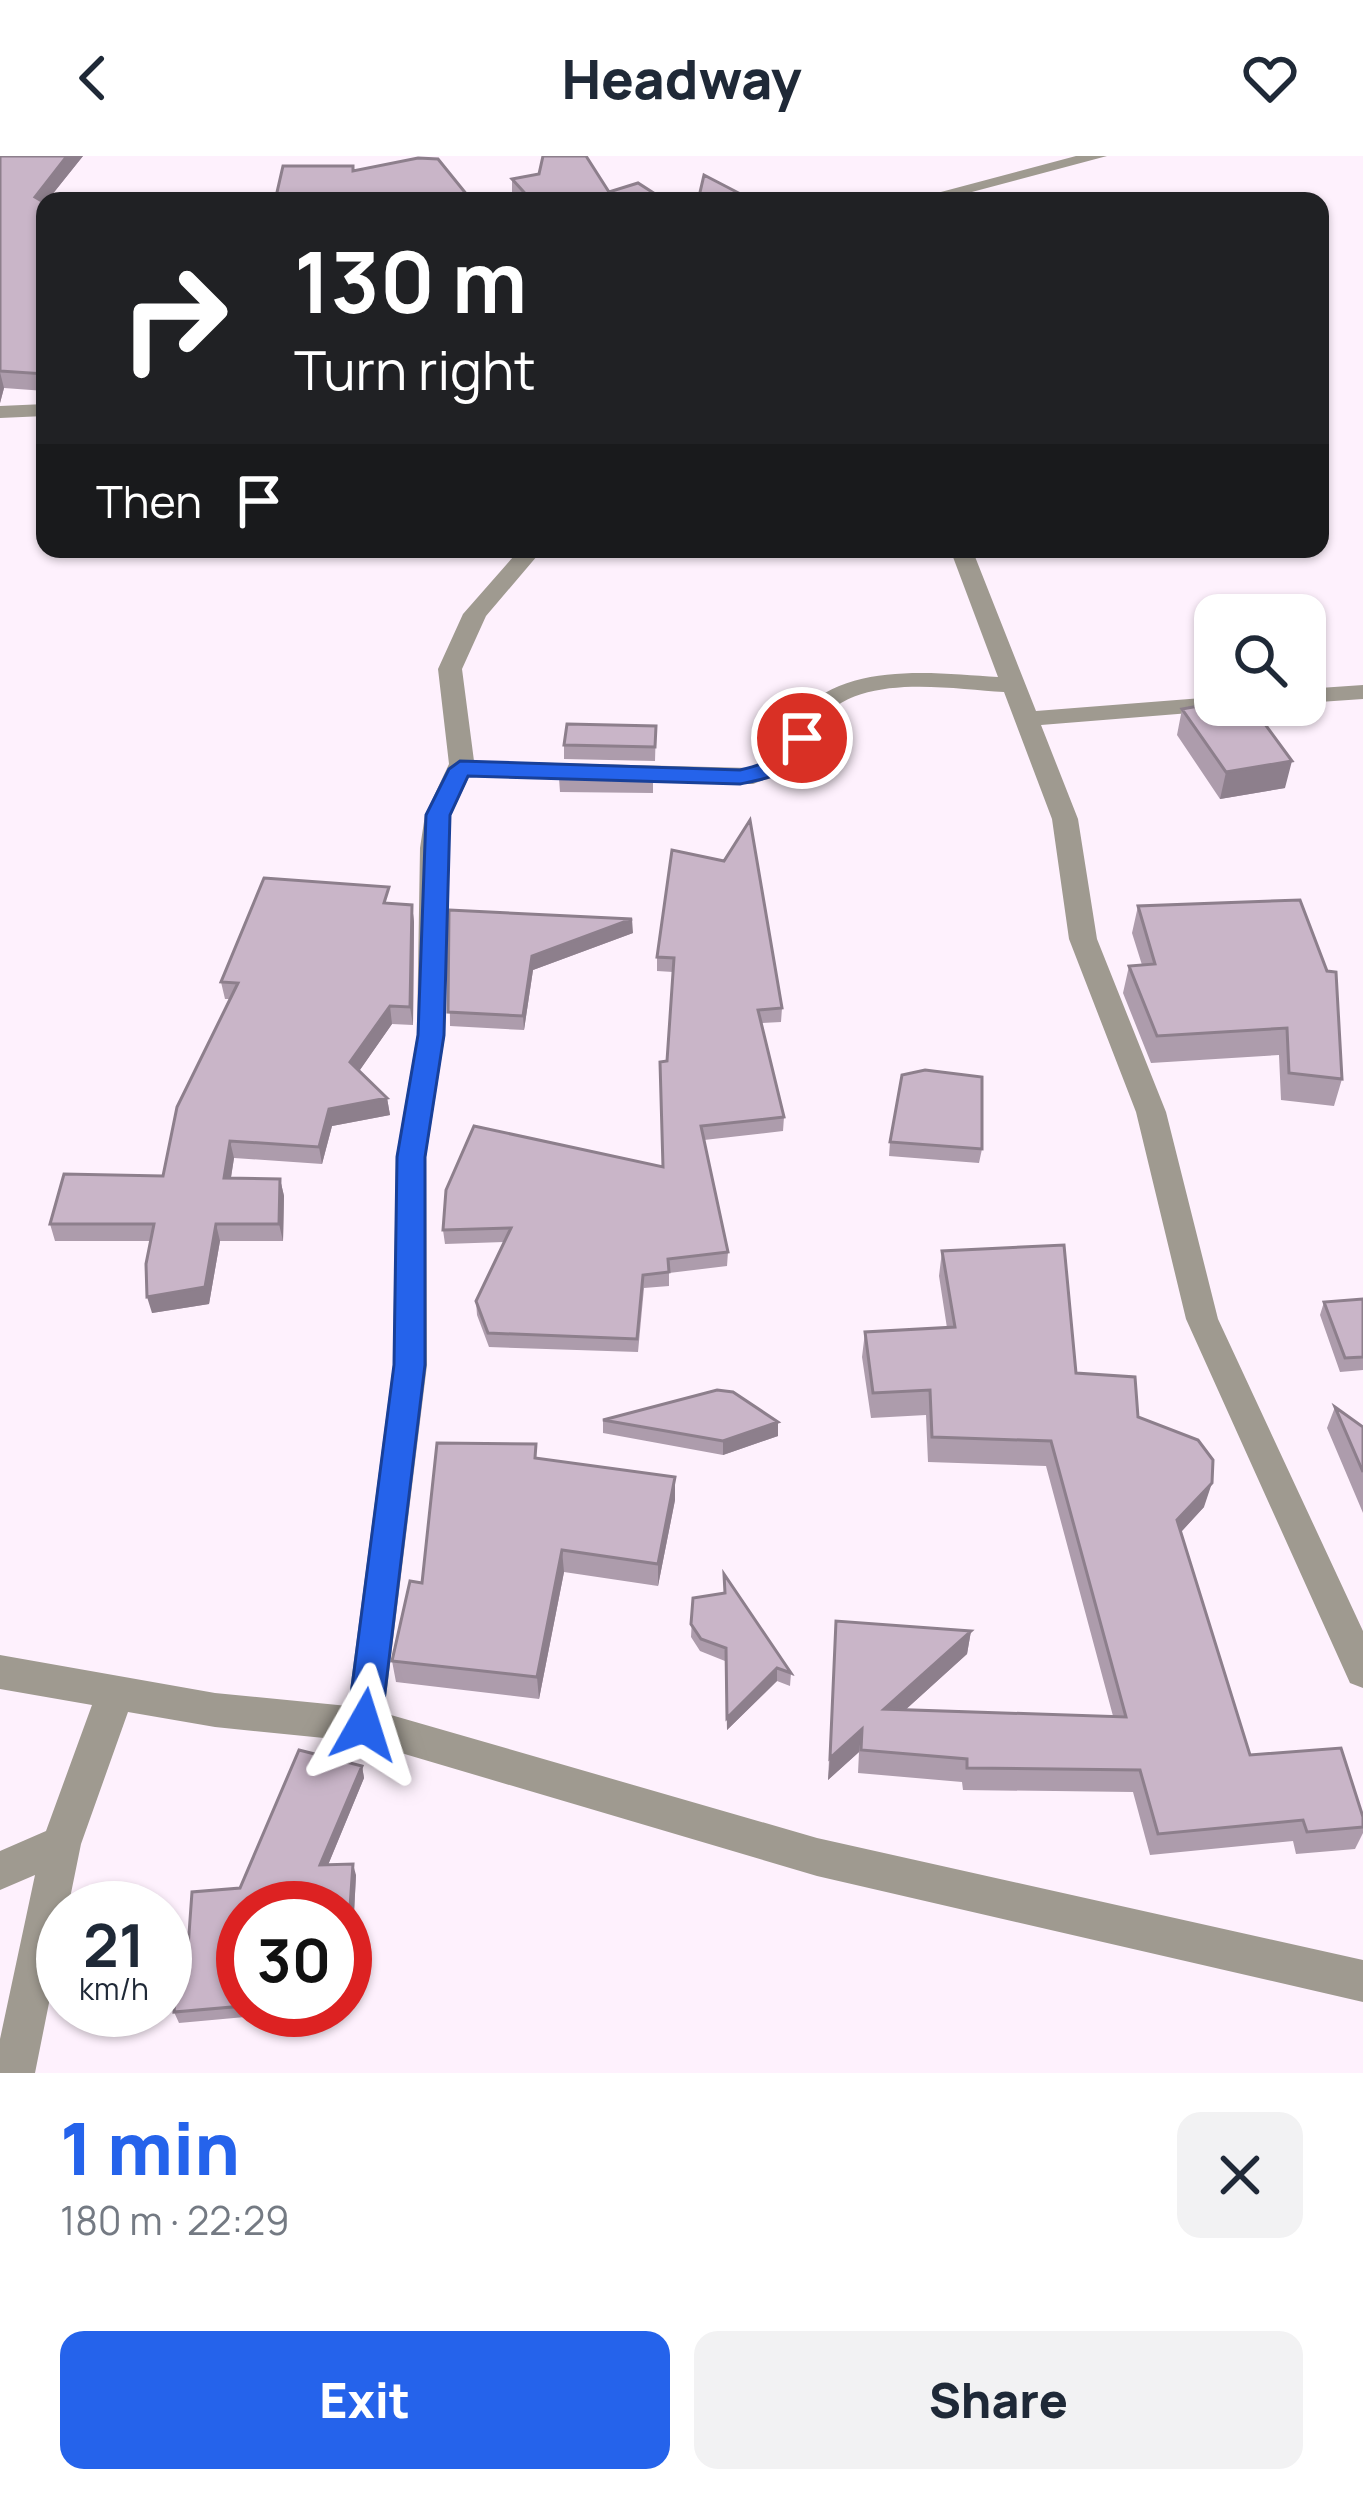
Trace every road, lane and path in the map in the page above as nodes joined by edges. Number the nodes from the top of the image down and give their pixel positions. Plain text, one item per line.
1 (1098, 156) edge
2 (952, 192) edge
3 (36, 410) edge
4 (0, 412) edge
5 (524, 558) edge
6 (965, 558) edge
7 (1016, 685) junction
8 (1363, 692) edge
9 (1326, 695) edge
10 (1194, 706) edge
11 (1027, 719) junction
12 (460, 769) junction
13 (0, 1672) edge
14 (1363, 1672) edge
15 (115, 1695) junction
16 (364, 1725) junction
17 (61, 1844) junction
18 (0, 1871) edge
19 (1363, 1982) edge
20 (14, 2073) edge

1 - 2 street
3 - 4 street
5 - 12 street
6 - 7 street
7 - 11 street
7 - 12 street
8 - 9 street
10 - 11 street
11 - 14 street
12 - 16 street
13 - 15 street
15 - 16 street
15 - 17 street
16 - 19 street
17 - 18 street
17 - 20 street

